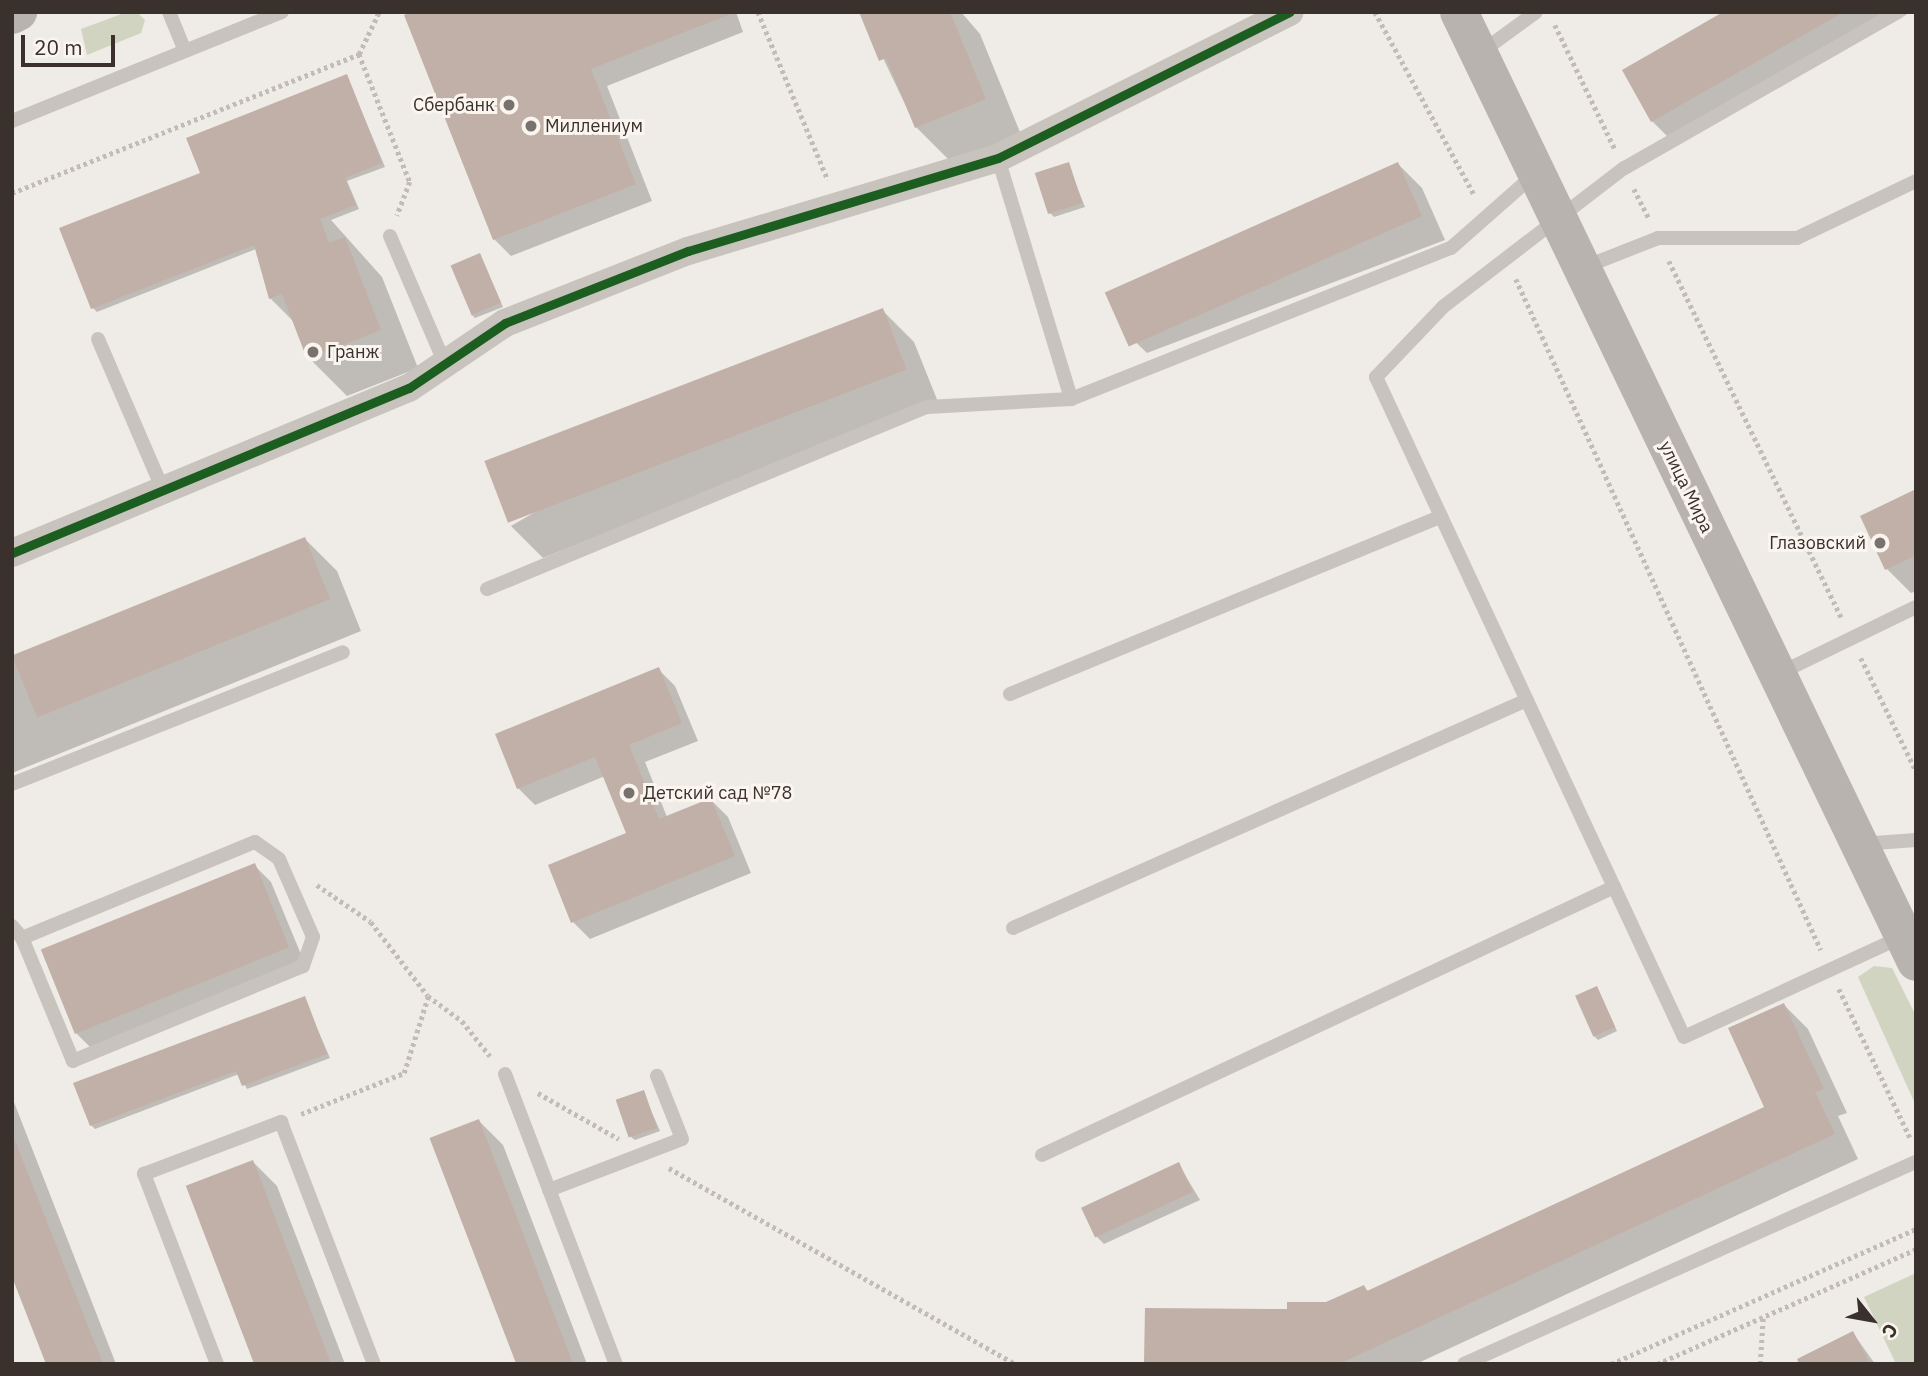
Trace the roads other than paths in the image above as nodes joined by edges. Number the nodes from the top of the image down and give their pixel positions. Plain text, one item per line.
1 (18, 12) edge
2 (170, 12) edge
3 (282, 12) edge
4 (1290, 12) edge
5 (1459, 12) edge
6 (1536, 12) edge
7 (1898, 12) edge
8 (12, 15) edge
9 (185, 51) junction
10 (1479, 54) junction
11 (12, 121) edge
12 (998, 158) junction
13 (1536, 173) junction
14 (1916, 181) edge
15 (1558, 220) junction
16 (390, 236) road end
17 (1581, 268) junction
18 (98, 339) dead end
19 (445, 364) junction
20 (1071, 399) junction
21 (163, 490) junction
22 (1441, 516) junction
23 (12, 553) edge
24 (487, 589) dead end
25 (1916, 607) edge
26 (343, 652) dead end
27 (1776, 675) junction
28 (1010, 694) dead end
29 (1527, 700) junction
30 (12, 784) edge
31 (1916, 840) edge
32 (1857, 844) junction
33 (1614, 887) junction
34 (12, 926) edge
35 (1013, 928) dead end
36 (22, 938) junction
37 (1909, 949) edge
38 (505, 1074) road end
39 (657, 1076) dead end
40 (1042, 1155) dead end
41 (1916, 1162) edge
42 (549, 1190) junction
43 (217, 1364) edge
44 (374, 1364) edge
45 (616, 1364) edge
46 (1464, 1364) edge

1 - 8 main road
2 - 9 lane
3 - 9 lane
4 - 12 street
5 - 10 main road, улица Мира
6 - 10 lane
7 - 15 lane
9 - 11 lane
10 - 13 main road, улица Мира
12 - 19 street
12 - 20 lane
13 - 15 main road, улица Мира
13 - 20 lane
14 - 17 lane
15 - 17 main road, улица Мира
15 - 22 lane
16 - 19 lane
17 - 27 main road, улица Мира
18 - 21 lane
19 - 21 street
20 - 24 lane
21 - 23 street
22 - 28 lane
22 - 29 lane
25 - 27 lane
26 - 30 lane
27 - 32 main road, улица Мира
29 - 33 lane
29 - 35 lane
31 - 32 lane
32 - 37 main road, улица Мира
33 - 37 lane
33 - 40 lane
34 - 36 lane
36 - 36 lane
38 - 42 lane
39 - 42 lane
41 - 46 lane
42 - 45 lane
43 - 44 lane

